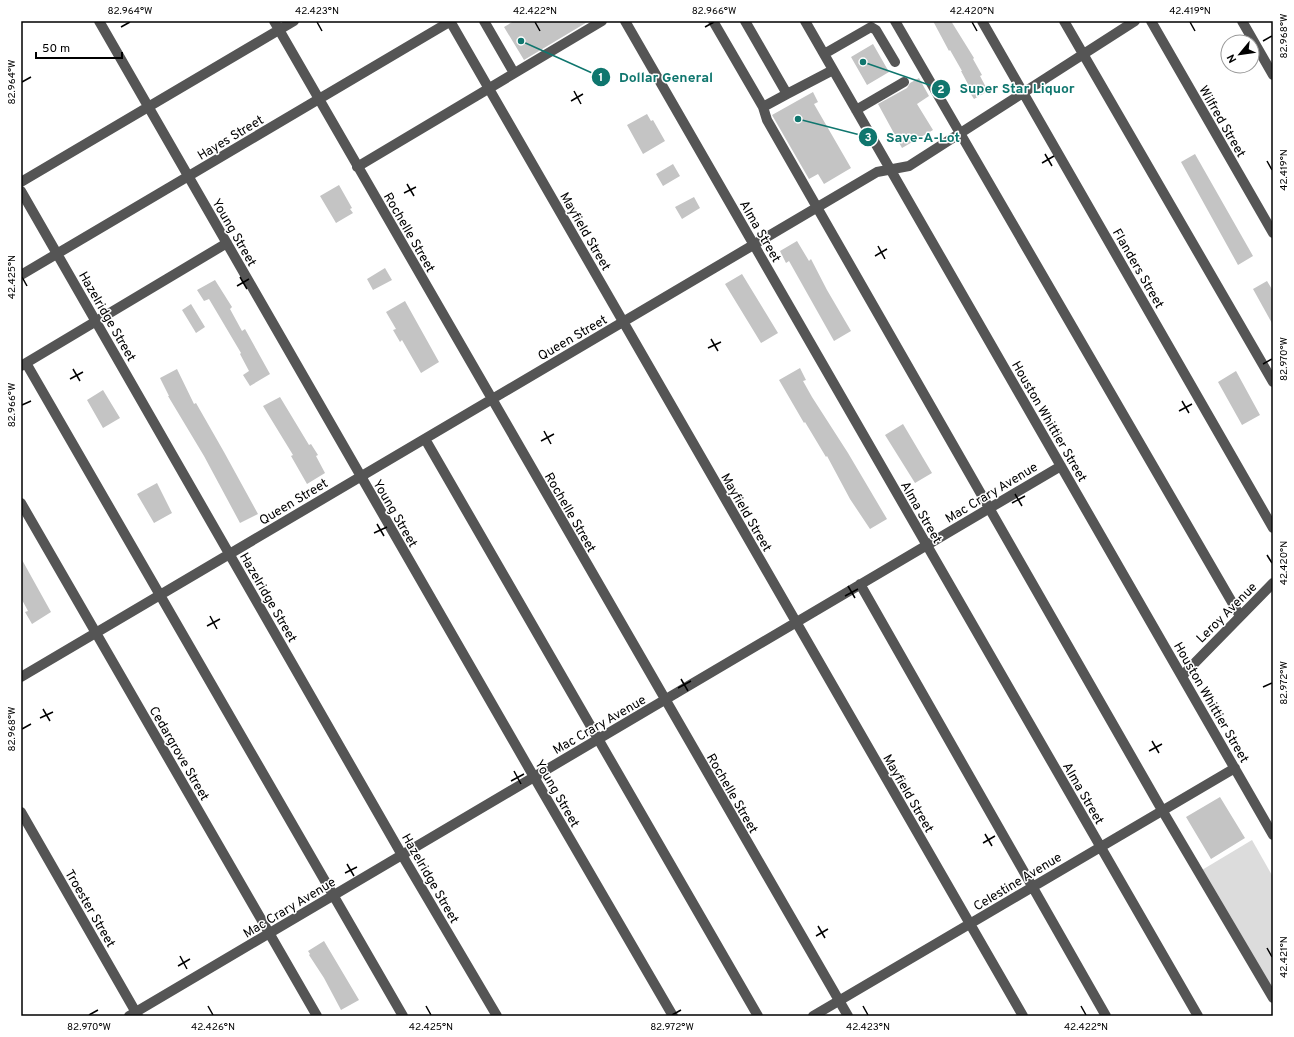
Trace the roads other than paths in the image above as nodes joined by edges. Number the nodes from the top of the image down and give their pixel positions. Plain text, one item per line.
1 (99, 21) edge
2 (294, 21) edge
3 (450, 21) edge
4 (484, 21) edge
5 (602, 21) edge
6 (625, 21) edge
7 (713, 21) edge
8 (745, 21) edge
9 (805, 21) edge
10 (895, 21) edge
11 (982, 21) edge
12 (1064, 21) edge
13 (1135, 21) edge
14 (1151, 21) edge
15 (1242, 21) edge
16 (276, 26) edge
17 (824, 54) junction
18 (1083, 55) junction
19 (895, 62) dead end
20 (833, 70) junction
21 (514, 73) junction
22 (1273, 75) edge
23 (904, 82) dead end
24 (488, 88) junction
25 (1023, 93) junction
26 (787, 94) junction
27 (318, 99) junction
28 (148, 107) junction
29 (763, 107) junction
30 (856, 110) junction
31 (960, 133) junction
32 (357, 167) junction
33 (891, 170) junction
34 (188, 176) junction
35 (21, 182) edge
36 (21, 191) edge
37 (817, 207) junction
38 (1273, 233) edge
39 (227, 243) junction
40 (754, 245) junction
41 (57, 253) junction
42 (21, 274) edge
43 (96, 321) junction
44 (623, 322) junction
45 (24, 364) edge
46 (1273, 382) edge
47 (492, 400) junction
48 (425, 439) junction
49 (1061, 466) junction
50 (361, 477) junction
51 (21, 503) edge
52 (989, 508) junction
53 (1273, 528) edge
54 (926, 546) junction
55 (230, 554) junction
56 (1273, 583) edge
57 (860, 584) junction
58 (161, 594) junction
59 (1240, 616) junction
60 (795, 623) junction
61 (96, 633) junction
62 (1182, 676) junction
63 (21, 677) edge
64 (664, 700) junction
65 (597, 740) junction
66 (1234, 768) junction
67 (534, 777) junction
68 (1162, 810) junction
69 (21, 812) edge
70 (1273, 835) edge
71 (1100, 847) junction
72 (402, 855) junction
73 (1032, 887) junction
74 (333, 895) junction
75 (970, 924) junction
76 (269, 933) junction
77 (1273, 998) edge
78 (839, 1001) junction
79 (134, 1015) edge
80 (317, 1016) edge
81 (403, 1016) edge
82 (497, 1016) edge
83 (674, 1016) edge
84 (758, 1016) edge
85 (814, 1016) edge
86 (848, 1016) edge
87 (1023, 1016) edge
88 (1106, 1016) edge
89 (1198, 1016) edge

1 - 28 street, Young Street
2 - 16 street
3 - 24 street, Mayfield Street
3 - 27 street, Hayes Street
4 - 21 street
5 - 21 street
6 - 40 street, Alma Street
7 - 29 street
8 - 26 street
9 - 17 street, Houston Whittier Street
10 - 31 street
11 - 25 street, Flanders Street
12 - 18 street
13 - 18 street, Queen Street
14 - 38 street, Wilfred Street
15 - 22 street
16 - 27 street, Rochelle Street
16 - 28 street
17 - 19 street
17 - 20 street, Houston Whittier Street
18 - 25 street, Queen Street
18 - 46 street
20 - 26 street
20 - 30 street, Houston Whittier Street
21 - 24 street
23 - 30 street
24 - 32 street
24 - 44 street, Mayfield Street
25 - 31 street, Queen Street
25 - 53 street, Flanders Street
26 - 29 street
27 - 32 street, Rochelle Street
27 - 34 street, Hayes Street
28 - 34 street, Young Street
28 - 35 street
29 - 37 street
30 - 33 street, Houston Whittier Street
31 - 33 street, Queen Street
31 - 59 street
32 - 47 street, Rochelle Street
33 - 37 street, Queen Street
33 - 49 street, Houston Whittier Street
34 - 39 street, Young Street
34 - 41 street, Hayes Street
36 - 41 street, Hazelridge Street
37 - 40 street, Queen Street
37 - 52 street
39 - 43 street
39 - 50 street, Young Street
40 - 44 street, Queen Street
40 - 54 street, Alma Street
41 - 42 street, Hayes Street
41 - 43 street, Hazelridge Street
43 - 45 street
43 - 55 street, Hazelridge Street
44 - 47 street, Queen Street
44 - 60 street, Mayfield Street
45 - 58 street
47 - 48 street, Queen Street
47 - 64 street, Rochelle Street
48 - 50 street, Queen Street
48 - 65 street
49 - 52 street, Mac Crary Avenue
49 - 62 street, Houston Whittier Street
50 - 55 street, Queen Street
50 - 67 street, Young Street
51 - 61 street, Cedargrove Street
52 - 54 street, Mac Crary Avenue
52 - 68 street
54 - 57 street, Mac Crary Avenue
54 - 71 street, Alma Street
55 - 58 street, Queen Street
55 - 72 street, Hazelridge Street
56 - 59 street, Leroy Avenue
57 - 60 street, Mac Crary Avenue
57 - 73 street
58 - 61 street, Queen Street
58 - 74 street
59 - 62 street, Leroy Avenue
60 - 64 street, Mac Crary Avenue
60 - 75 street, Mayfield Street
61 - 63 street, Queen Street
61 - 76 street, Cedargrove Street
62 - 66 street, Houston Whittier Street
64 - 65 street, Mac Crary Avenue
64 - 78 street, Rochelle Street
65 - 67 street, Mac Crary Avenue
65 - 84 street
66 - 68 street, Celestine Avenue
66 - 70 street, Houston Whittier Street
67 - 72 street, Mac Crary Avenue
67 - 83 street, Young Street
68 - 71 street, Celestine Avenue
68 - 77 street
69 - 79 street, Troester Street
71 - 73 street, Celestine Avenue
71 - 89 street, Alma Street
72 - 74 street, Mac Crary Avenue
72 - 82 street, Hazelridge Street
73 - 75 street, Celestine Avenue
73 - 88 street
74 - 76 street, Mac Crary Avenue
74 - 81 street
75 - 78 street, Celestine Avenue
75 - 87 street, Mayfield Street
76 - 79 street, Mac Crary Avenue
76 - 80 street, Cedargrove Street
78 - 85 street, Celestine Avenue
78 - 86 street, Rochelle Street

